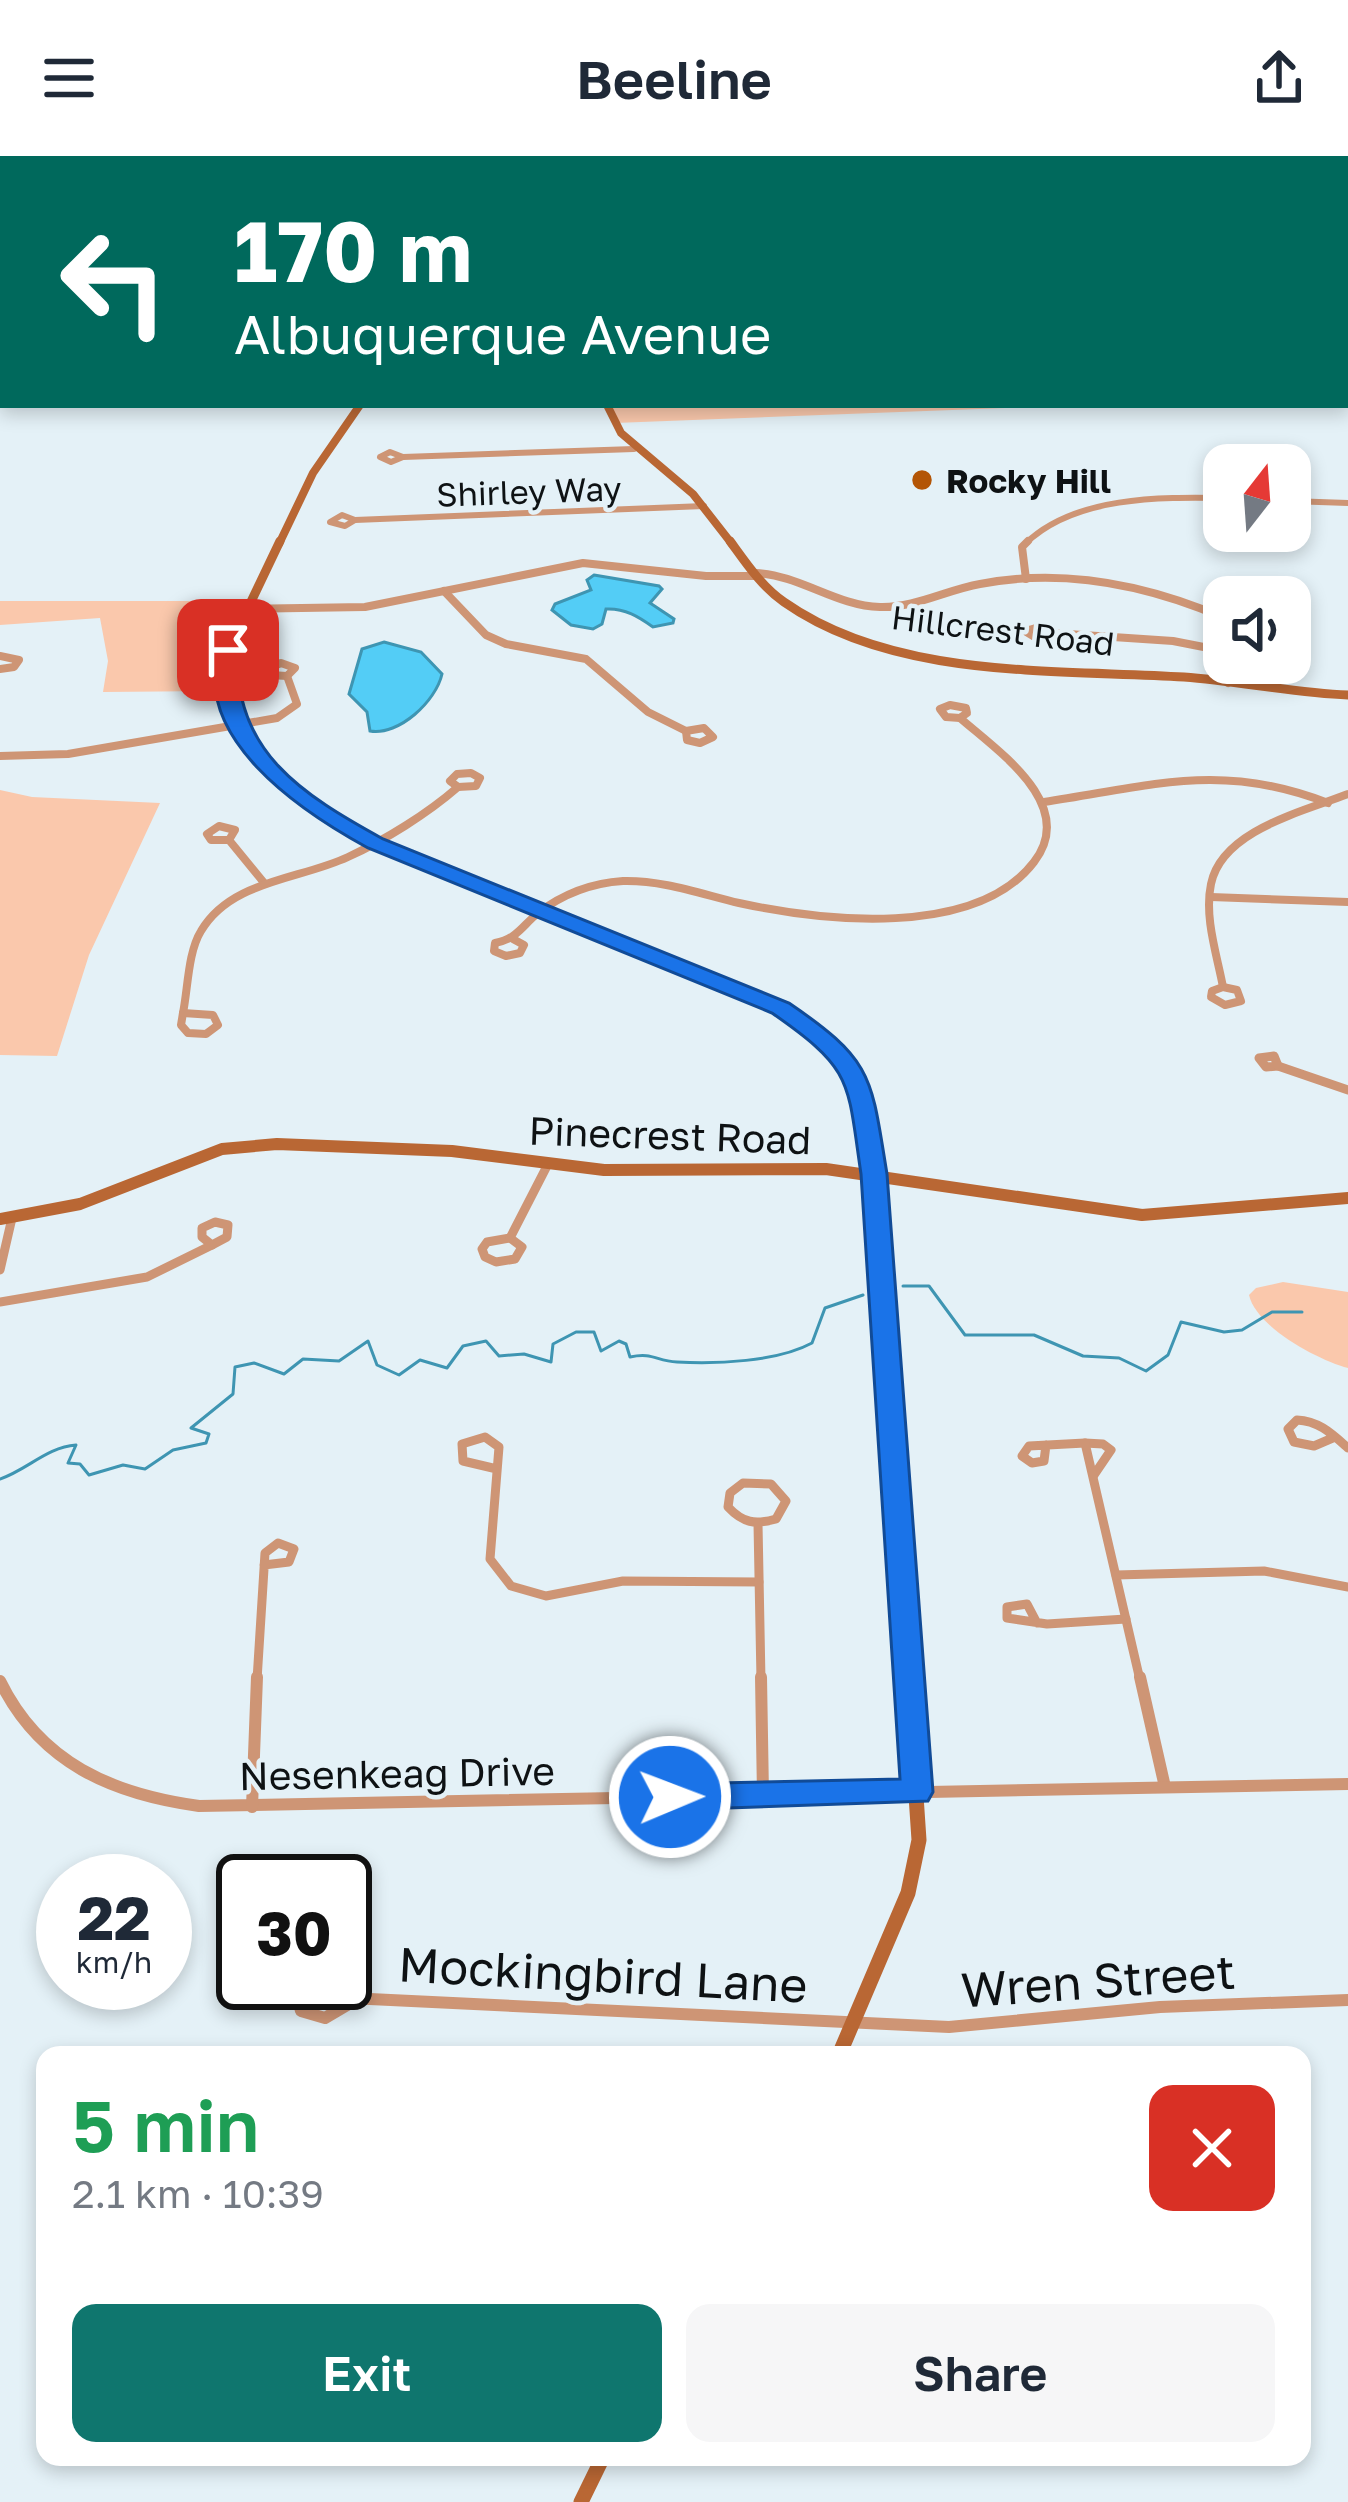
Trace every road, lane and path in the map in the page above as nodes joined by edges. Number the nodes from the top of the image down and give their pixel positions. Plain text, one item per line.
1 (358, 408) edge
2 (608, 408) edge
3 (634, 449) junction
4 (404, 457) dead end
5 (1203, 498) edge
6 (1311, 502) edge
7 (1348, 503) edge
8 (704, 506) junction
9 (355, 520) dead end
10 (756, 575) junction
11 (1026, 579) junction
12 (444, 591) junction
13 (244, 610) junction
14 (1203, 610) edge
15 (1053, 633) dead end
16 (1203, 647) edge
17 (0, 656) edge
18 (0, 669) edge
19 (287, 676) dead end
20 (1203, 680) edge
21 (1233, 684) edge
22 (1348, 695) edge
23 (960, 718) dead end
24 (237, 726) junction
25 (686, 731) dead end
26 (0, 756) edge
27 (458, 787) dead end
28 (1348, 794) edge
29 (1044, 802) junction
30 (1328, 803) junction
31 (229, 840) dead end
32 (375, 844) junction
33 (265, 884) junction
34 (1211, 897) junction
35 (1348, 902) edge
36 (541, 910) junction
37 (513, 939) dead end
38 (1222, 987) dead end
39 (183, 1013) junction
40 (1278, 1066) dead end
41 (1348, 1090) edge
42 (547, 1166) junction
43 (874, 1174) junction
44 (1348, 1198) edge
45 (6, 1219) edge
46 (510, 1238) dead end
47 (212, 1245) dead end
48 (0, 1270) edge
49 (0, 1302) edge
50 (1335, 1437) dead end
51 (1085, 1443) junction
52 (1046, 1444) dead end
53 (1348, 1448) edge
54 (497, 1469) dead end
55 (1093, 1476) junction
56 (758, 1524) junction
57 (263, 1565) dead end
58 (1116, 1575) junction
59 (759, 1582) junction
60 (1348, 1587) edge
61 (1126, 1619) junction
62 (1037, 1623) dead end
63 (0, 1681) edge
64 (1348, 1784) edge
65 (1165, 1787) junction
66 (917, 1792) junction
67 (763, 1795) junction
68 (252, 1807) junction
69 (372, 1998) edge
70 (1348, 2000) edge
71 (306, 2010) edge
72 (342, 2010) edge
73 (853, 2024) junction
74 (843, 2046) edge
75 (599, 2466) edge
76 (581, 2502) edge

1 - 13 street
2 - 3 street, Hillcrest Road
3 - 4 street
3 - 8 street, Hillcrest Road
5 - 11 street
6 - 7 street
8 - 9 street, Shirley Way
8 - 10 street, Hillcrest Road
10 - 11 street
10 - 12 street
10 - 20 street, Hillcrest Road
11 - 14 street
12 - 13 street
12 - 25 street
13 - 24 street
15 - 16 street
17 - 18 street
19 - 24 street
21 - 22 street, Hillcrest Road
23 - 29 street
24 - 26 street
24 - 32 street
27 - 32 street
28 - 30 street
29 - 30 street
29 - 36 street
30 - 34 street
31 - 33 street
32 - 33 street
32 - 36 street
33 - 39 street
34 - 35 street
34 - 38 street
36 - 37 street
36 - 43 street
39 - 39 street
40 - 41 street
42 - 43 street, Pinecrest Road
42 - 45 street, Pinecrest Road
42 - 46 street
43 - 44 street, Pinecrest Road
43 - 66 street
45 - 48 street
47 - 49 street
50 - 53 street
51 - 52 street
51 - 55 street
51 - 55 street
54 - 59 street
55 - 58 street
56 - 56 street
56 - 59 street
57 - 68 street
58 - 60 street
58 - 61 street
59 - 67 street
61 - 62 street
61 - 65 street
63 - 68 street, Nesenkeag Drive
64 - 65 street, Nesenkeag Drive
65 - 66 street, Nesenkeag Drive
66 - 67 street, Nesenkeag Drive
66 - 73 street
67 - 68 street, Nesenkeag Drive
69 - 73 street, Mockingbird Lane
70 - 73 street, Wren Street
71 - 72 street, Mockingbird Lane
73 - 74 street
75 - 76 street

